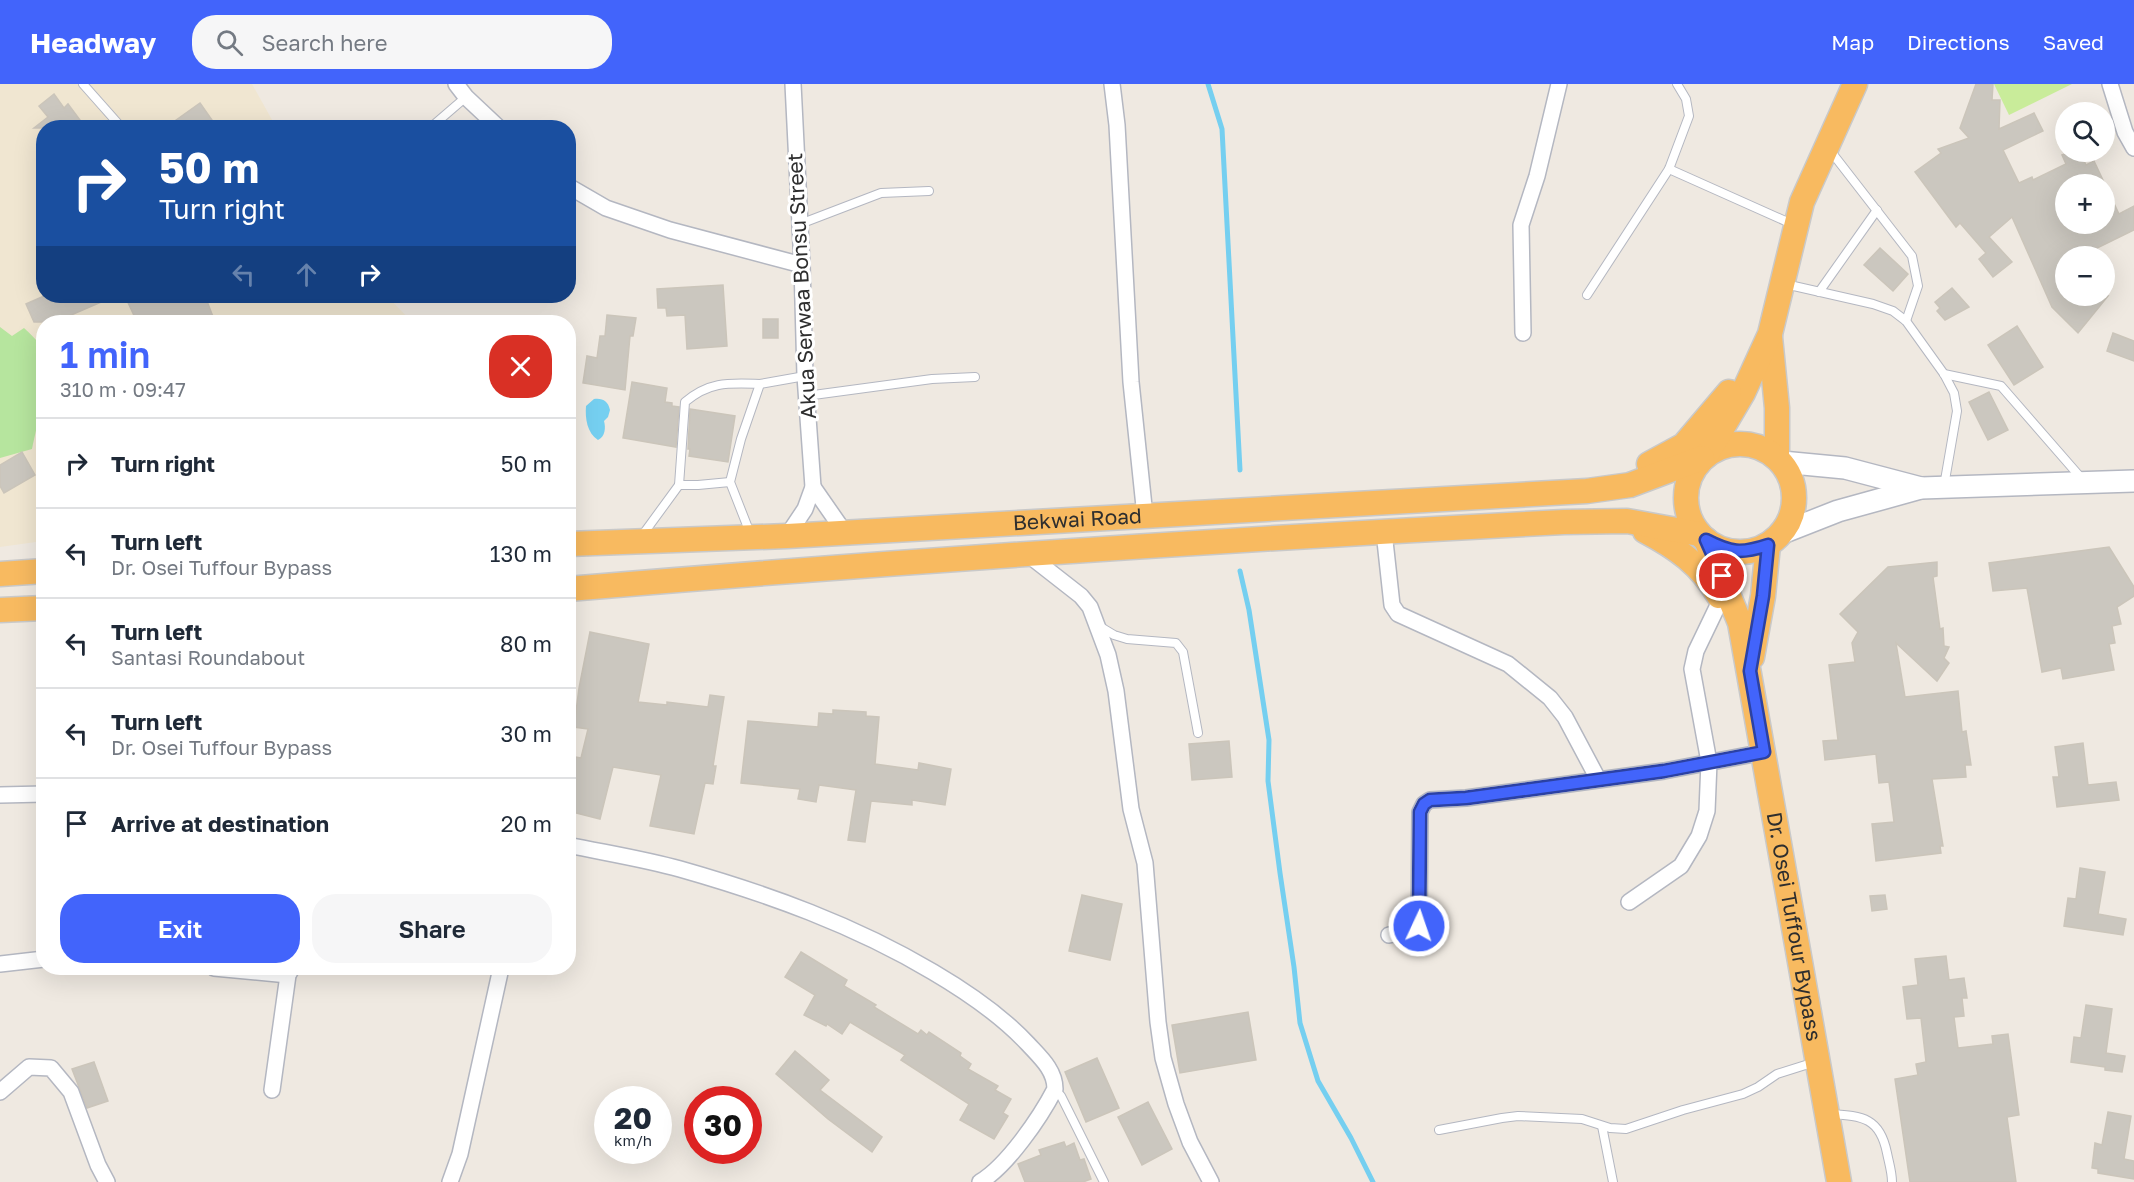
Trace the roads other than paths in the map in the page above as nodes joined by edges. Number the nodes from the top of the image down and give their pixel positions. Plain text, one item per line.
1 (83, 84) edge
2 (456, 84) edge
3 (793, 84) edge
4 (1112, 84) edge
5 (1559, 84) edge
6 (1677, 84) edge
7 (1855, 84) edge
8 (2110, 84) edge
9 (466, 97) junction
10 (115, 120) edge
11 (439, 120) edge
12 (490, 120) edge
13 (1827, 146) junction
14 (2134, 148) edge
15 (1670, 169) junction
16 (929, 190) dead end
17 (576, 191) edge
18 (1877, 210) junction
19 (800, 224) junction
20 (1796, 226) junction
21 (802, 265) junction
22 (1784, 284) junction
23 (1819, 292) junction
24 (1587, 295) dead end
25 (1906, 321) junction
26 (1523, 333) dead end
27 (1770, 334) junction
28 (1759, 358) junction
29 (1944, 374) junction
30 (805, 376) junction
31 (975, 377) dead end
32 (760, 384) junction
33 (806, 396) junction
34 (1704, 456) junction
35 (1780, 459) junction
36 (2134, 481) edge
37 (730, 482) junction
38 (2085, 483) junction
39 (679, 485) junction
40 (813, 487) junction
41 (1944, 487) junction
42 (1921, 488) junction
43 (1587, 491) junction
44 (1145, 516) junction
45 (1627, 521) junction
46 (1384, 532) junction
47 (845, 533) junction
48 (787, 536) junction
49 (752, 537) junction
50 (1703, 537) junction
51 (1775, 539) junction
52 (636, 543) junction
53 (576, 544) edge
54 (1026, 554) junction
55 (36, 572) edge
56 (0, 574) edge
57 (576, 588) edge
58 (1721, 599) junction
59 (36, 608) edge
60 (0, 610) edge
61 (1098, 625) junction
62 (1748, 663) junction
63 (1198, 733) dead end
64 (1764, 752) junction
65 (1709, 762) junction
66 (1598, 779) junction
67 (36, 794) edge
68 (0, 795) edge
69 (576, 847) edge
70 (1629, 902) dead end
71 (1389, 935) dead end
72 (36, 960) edge
73 (0, 964) edge
74 (289, 975) edge
75 (499, 975) edge
76 (1816, 1061) junction
77 (1055, 1089) junction
78 (272, 1090) dead end
79 (0, 1092) edge
80 (1826, 1114) junction
81 (1602, 1126) junction
82 (1439, 1130) dead end
83 (107, 1182) edge
84 (450, 1182) edge
85 (980, 1182) edge
86 (1104, 1182) edge
87 (1211, 1182) edge
88 (1613, 1182) edge
89 (1839, 1182) edge
90 (1892, 1182) edge

1 - 10 lane
2 - 9 street
3 - 19 street, Akua Serwaa Bonsu Street
4 - 44 street
5 - 26 street
6 - 15 lane
7 - 13 highway
8 - 14 street
9 - 11 lane
9 - 12 street
13 - 18 lane
13 - 20 highway
15 - 20 lane
15 - 24 lane
16 - 19 lane
17 - 21 street
18 - 23 lane
18 - 25 lane
19 - 21 street, Akua Serwaa Bonsu Street
20 - 22 highway
21 - 30 street, Akua Serwaa Bonsu Street
22 - 23 lane
22 - 27 highway
23 - 25 lane
25 - 29 lane
27 - 28 highway
27 - 35 highway
28 - 34 highway
28 - 43 highway
29 - 38 lane
29 - 41 lane
30 - 32 lane
30 - 33 street, Akua Serwaa Bonsu Street
31 - 33 lane
32 - 37 lane
32 - 39 lane
33 - 40 street, Akua Serwaa Bonsu Street
34 - 35 highway
34 - 43 highway
34 - 50 highway
35 - 42 main road
35 - 51 highway
36 - 38 main road
37 - 39 lane
37 - 49 lane
38 - 41 main road
39 - 52 lane
40 - 47 street
40 - 48 street
41 - 42 main road
42 - 51 main road
43 - 44 highway, Bekwai Road
44 - 47 highway, Bekwai Road
45 - 46 highway, Bekwai Road
45 - 50 highway, Bekwai Road
45 - 58 highway
46 - 54 highway, Bekwai Road
46 - 66 street
47 - 48 highway, Bekwai Road
48 - 49 highway, Bekwai Road
49 - 52 highway, Bekwai Road
50 - 51 highway
50 - 62 highway, Dr. Osei Tuffour Bypass
51 - 62 highway, Dr. Osei Tuffour Bypass
52 - 53 highway, Bekwai Road
54 - 57 highway, Bekwai Road
54 - 61 street
55 - 56 highway
58 - 62 highway
58 - 65 street
59 - 60 highway
61 - 63 lane
61 - 87 street
62 - 64 highway, Dr. Osei Tuffour Bypass
64 - 65 street
64 - 76 highway, Dr. Osei Tuffour Bypass
65 - 66 street
65 - 70 street
66 - 71 street
67 - 68 street
69 - 77 street
72 - 73 street
74 - 78 street
75 - 84 street
76 - 80 highway, Dr. Osei Tuffour Bypass
76 - 81 lane
77 - 85 street
77 - 86 lane
79 - 83 street
80 - 89 highway, Dr. Osei Tuffour Bypass
80 - 90 lane
81 - 82 lane
81 - 88 lane

